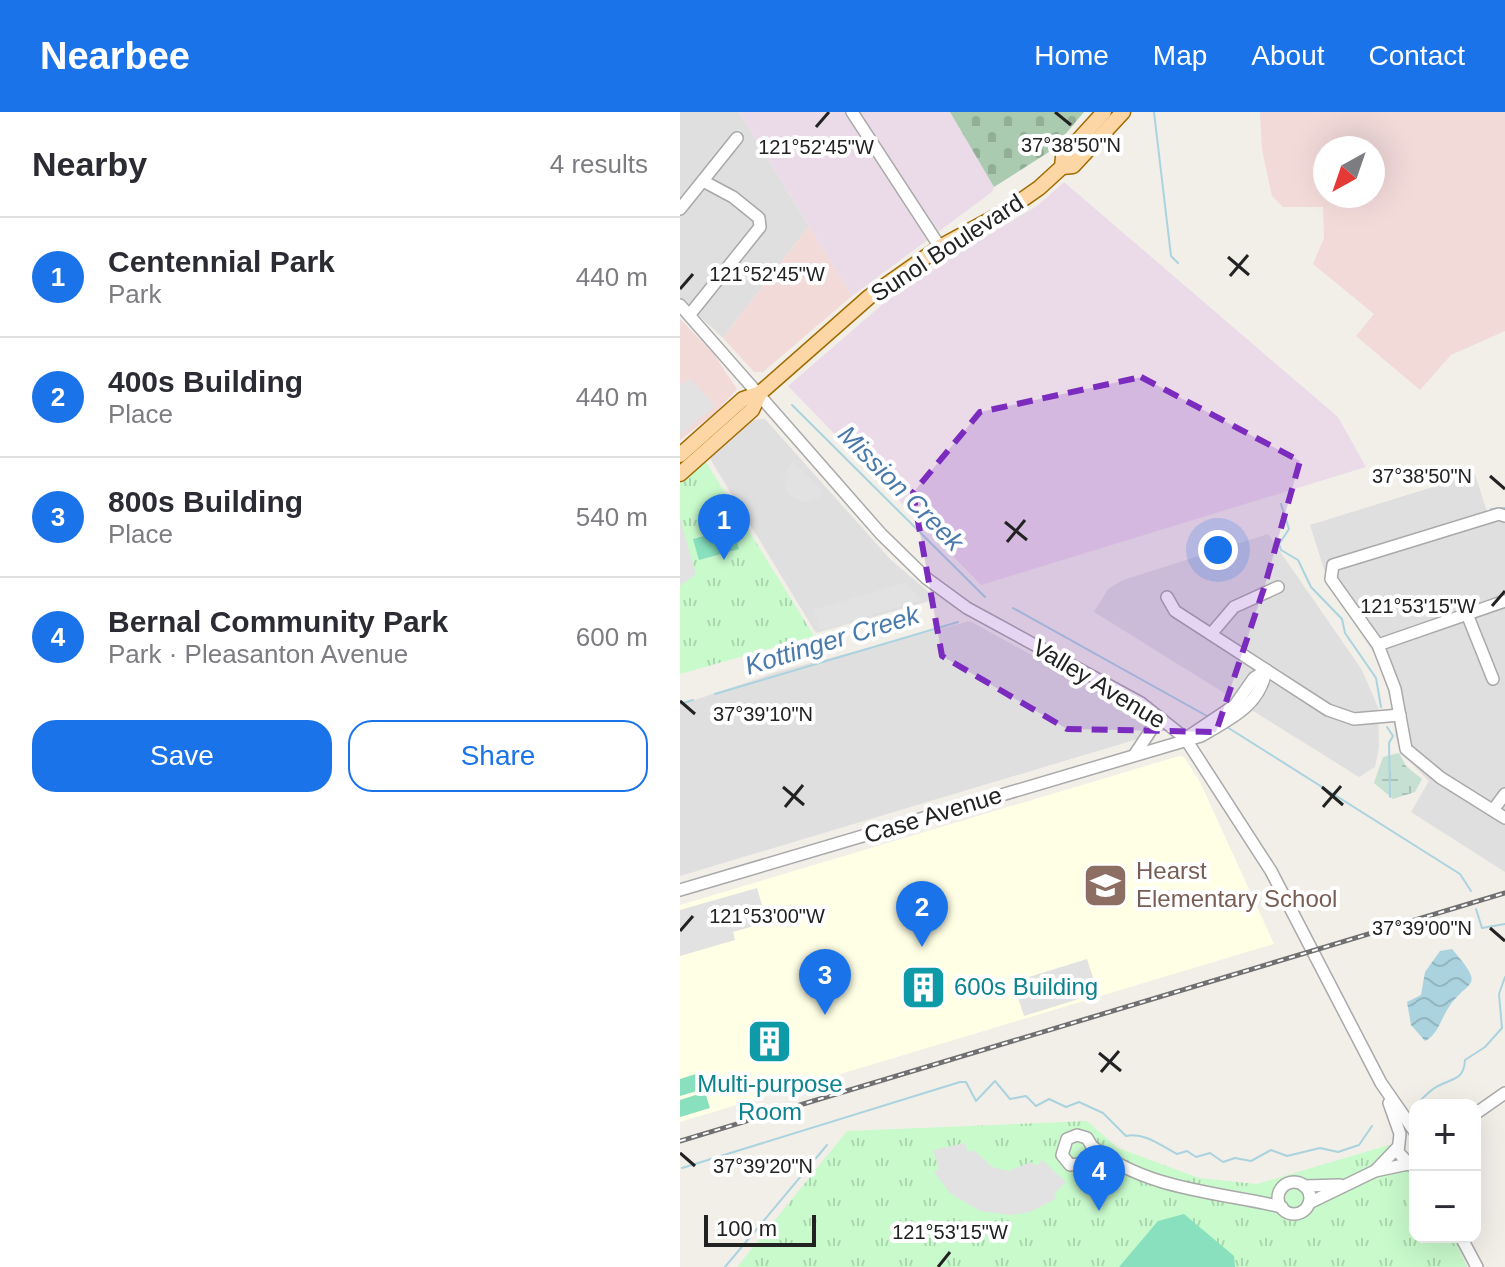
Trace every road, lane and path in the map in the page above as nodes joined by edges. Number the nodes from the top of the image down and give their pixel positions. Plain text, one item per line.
1 (852, 112) edge
2 (1104, 112) edge
3 (1115, 112) edge
4 (1123, 112) edge
5 (1101, 136) junction
6 (737, 138) dead end
7 (1062, 167) junction
8 (703, 181) junction
9 (680, 209) edge
10 (940, 247) junction
11 (680, 305) edge
12 (691, 313) junction
13 (760, 393) junction
14 (680, 455) edge
15 (680, 474) edge
16 (1505, 516) edge
17 (1278, 587) dead end
18 (1167, 597) dead end
19 (1505, 601) edge
20 (1467, 614) junction
21 (1211, 634) junction
22 (1378, 645) junction
23 (1266, 670) junction
24 (1493, 679) dead end
25 (1146, 706) junction
26 (1400, 715) junction
27 (1185, 738) junction
28 (1135, 755) junction
29 (1505, 794) edge
30 (1493, 810) junction
31 (1505, 818) edge
32 (680, 890) edge
33 (1381, 1083) junction
34 (1505, 1093) edge
35 (1481, 1110) edge
36 (1409, 1124) edge
37 (1409, 1137) edge
38 (1399, 1144) junction
39 (1093, 1147) junction
40 (1089, 1163) junction
41 (1409, 1163) edge
42 (1409, 1167) edge
43 (1136, 1171) junction
44 (1375, 1171) junction
45 (1345, 1185) junction
46 (1304, 1186) junction
47 (1281, 1190) junction
48 (1235, 1199) junction
49 (1309, 1203) junction
50 (1282, 1207) junction
51 (1464, 1243) edge
52 (1477, 1267) edge

1 - 10 street
2 - 7 main road, Sunol Boulevard
3 - 5 main road
4 - 5 main road, Sunol Boulevard
5 - 7 main road, Sunol Boulevard
6 - 8 street
7 - 10 main road, Sunol Boulevard
8 - 9 street
8 - 12 street
10 - 13 main road, Sunol Boulevard
11 - 12 street, Valley Avenue
12 - 13 street, Valley Avenue
13 - 14 main road, Sunol Boulevard
13 - 15 main road, Sunol Boulevard
13 - 25 street, Valley Avenue
16 - 22 street
17 - 21 street
18 - 21 street
19 - 20 street
20 - 22 street
20 - 24 street
21 - 23 street
22 - 26 street
23 - 26 street
23 - 27 street, Case Avenue
25 - 27 street, Valley Avenue
25 - 28 street
26 - 30 street
27 - 28 street, Case Avenue
27 - 33 street, Valley Avenue
28 - 32 street, Case Avenue
29 - 30 street
30 - 31 street
33 - 36 street, Valley Avenue
33 - 38 street, Valley Avenue
34 - 35 street
37 - 38 street
38 - 41 street, Valley Avenue
38 - 44 street
39 - 40 street
39 - 40 street
39 - 43 street
40 - 43 street
42 - 44 street
43 - 48 street
44 - 45 street
45 - 46 street
45 - 49 street
46 - 47 street
46 - 49 street
47 - 48 street
47 - 50 street
48 - 50 street
49 - 50 street
51 - 52 street

